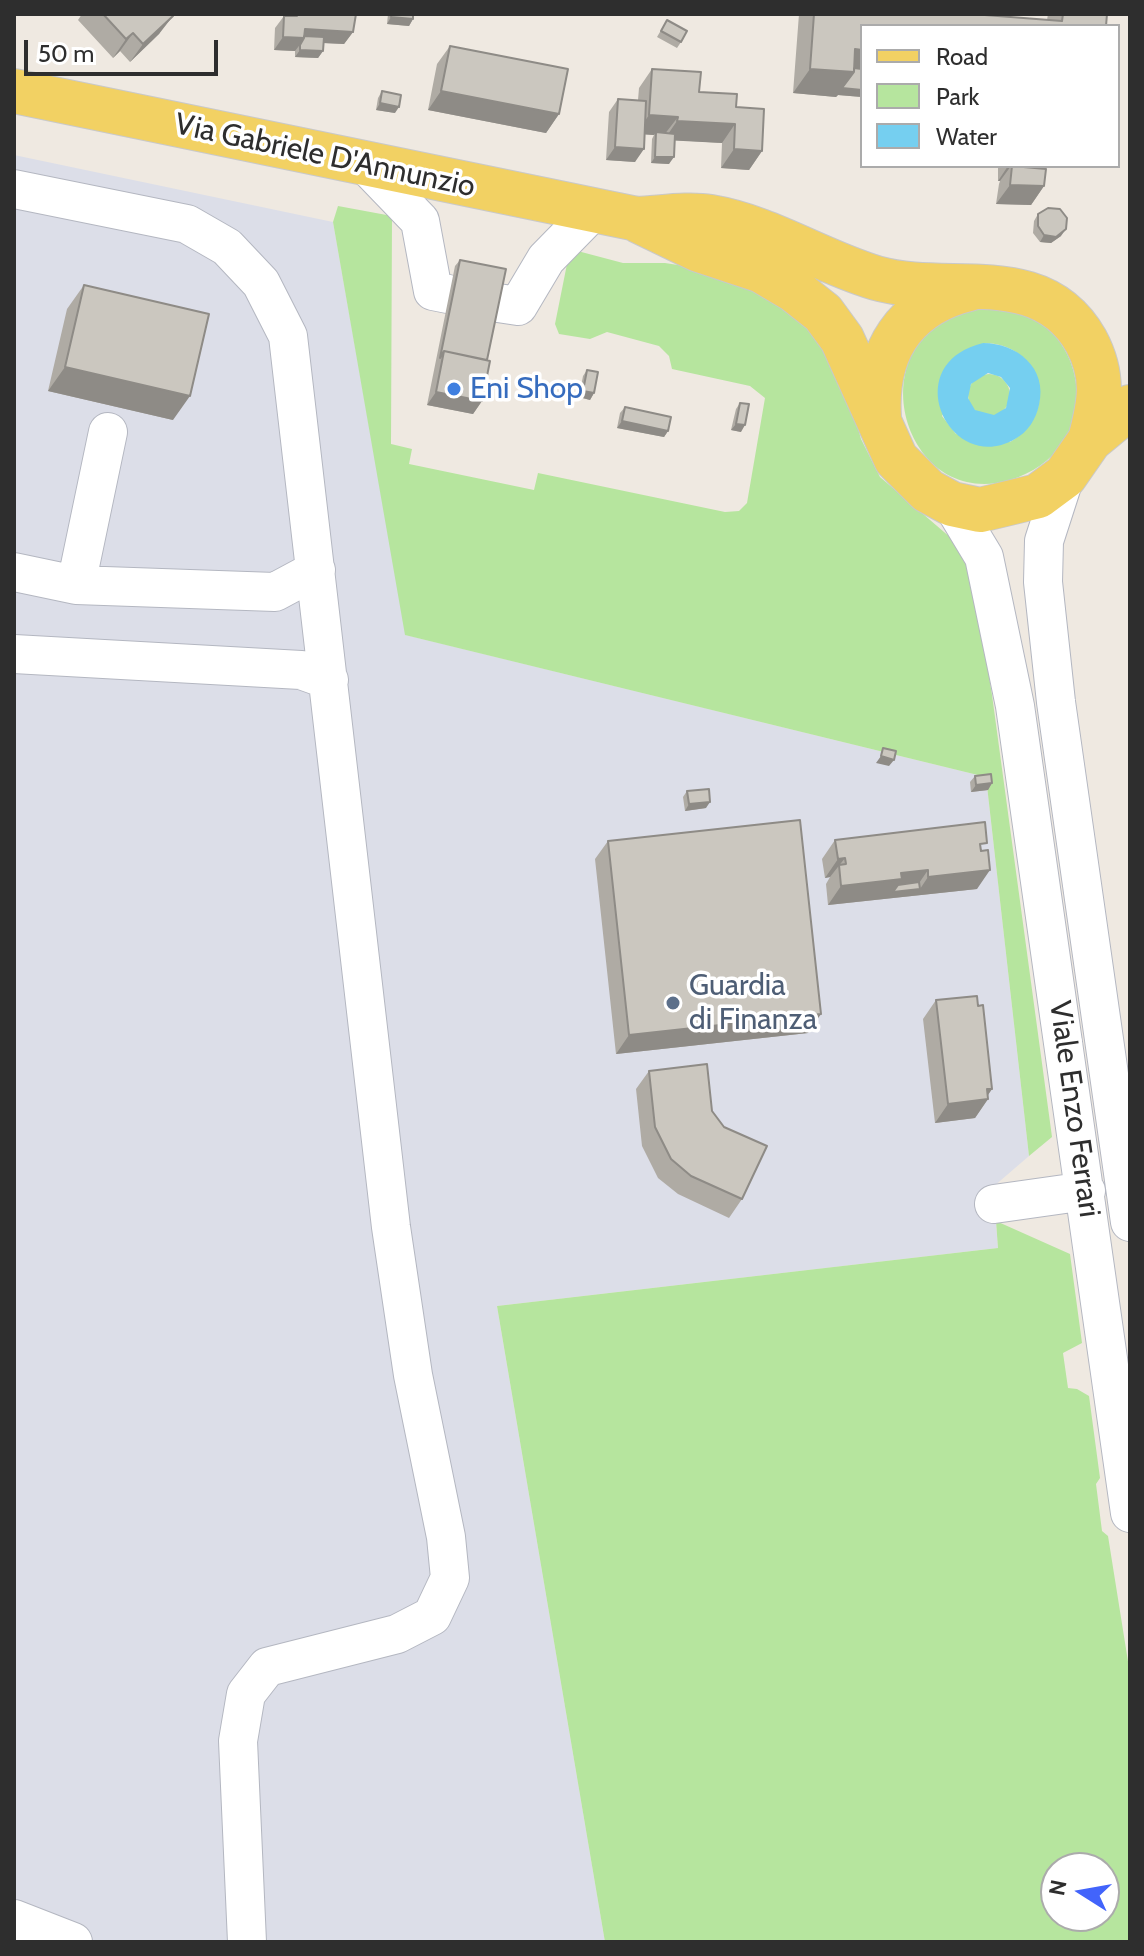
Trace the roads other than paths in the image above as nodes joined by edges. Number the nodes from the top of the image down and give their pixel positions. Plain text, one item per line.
1 (14, 91) edge
2 (367, 166) junction
3 (14, 189) edge
4 (594, 210) junction
5 (637, 219) junction
6 (975, 288) junction
7 (448, 294) dead end
8 (498, 303) edge
9 (1077, 326) junction
10 (1130, 348) edge
11 (1130, 407) edge
12 (879, 417) junction
13 (108, 432) dead end
14 (1090, 440) junction
15 (1065, 476) junction
16 (952, 504) junction
17 (316, 570) junction
18 (14, 572) edge
19 (76, 585) junction
20 (14, 654) edge
21 (329, 680) junction
22 (1086, 1191) junction
23 (994, 1204) dead end
24 (1130, 1222) edge
25 (1130, 1513) edge
26 (14, 1919) edge
27 (73, 1942) edge
28 (247, 1942) edge

1 - 2 main road, Via Gabriele D'Annunzio
2 - 4 main road, Via Gabriele D'Annunzio
2 - 7 street
3 - 17 street
4 - 5 main road, Via Gabriele D'Annunzio
4 - 8 street
5 - 6 main road
5 - 12 main road
6 - 9 main road
6 - 12 main road
9 - 10 main road
9 - 14 main road
11 - 14 main road
12 - 16 main road
13 - 19 street
14 - 15 main road
15 - 16 main road
15 - 24 street, Viale Enzo Ferrari
16 - 22 street, Viale Enzo Ferrari
17 - 19 street
17 - 21 street
18 - 19 street
20 - 21 street
21 - 28 street
22 - 23 street
22 - 25 street, Viale Enzo Ferrari
26 - 27 street

